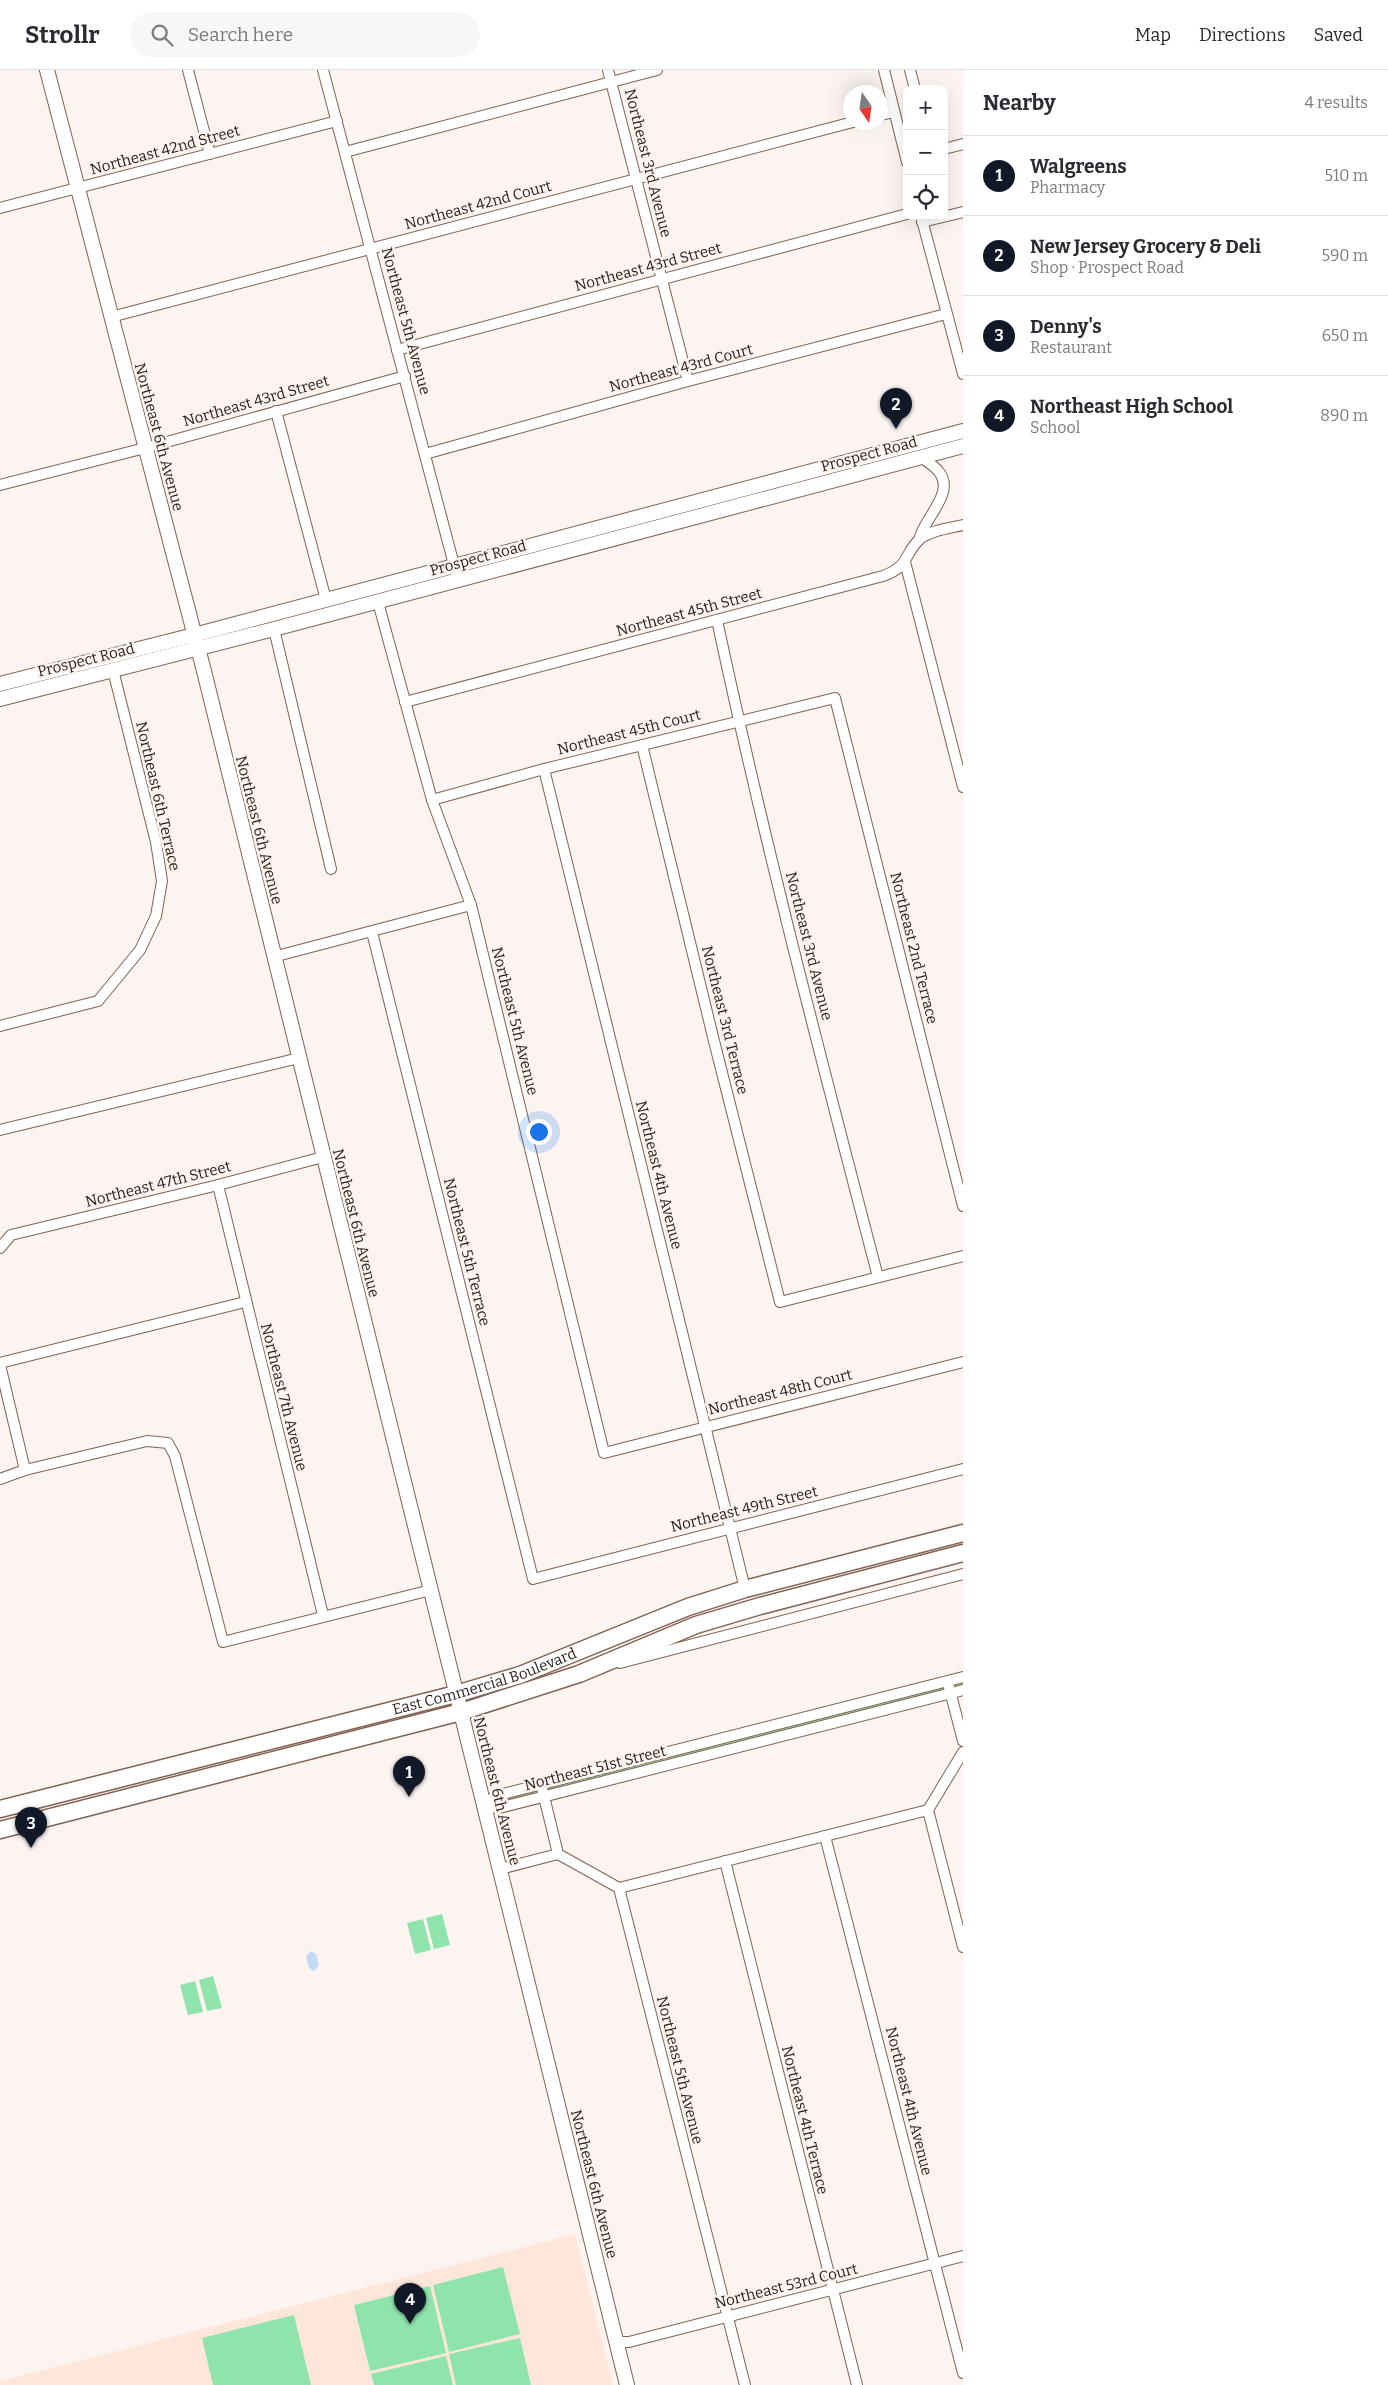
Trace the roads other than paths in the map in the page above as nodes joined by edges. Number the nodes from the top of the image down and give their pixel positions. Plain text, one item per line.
1 (47, 70) edge
2 (188, 70) edge
3 (323, 70) edge
4 (608, 70) edge
5 (657, 70) edge
6 (884, 70) edge
7 (910, 70) edge
8 (611, 82) junction
9 (914, 85) edge
10 (894, 112) junction
11 (888, 113) edge
12 (337, 121) junction
13 (843, 125) edge
14 (963, 144) edge
15 (903, 147) edge
16 (948, 148) edge
17 (345, 152) junction
18 (210, 154) junction
19 (636, 179) junction
20 (78, 188) junction
21 (0, 208) edge
22 (963, 212) edge
23 (948, 214) edge
24 (903, 215) edge
25 (921, 220) edge
26 (371, 249) junction
27 (662, 278) junction
28 (946, 314) junction
29 (111, 317) junction
30 (397, 350) junction
31 (963, 374) edge
32 (405, 376) junction
33 (688, 381) junction
34 (276, 411) junction
35 (963, 431) edge
36 (963, 446) edge
37 (145, 448) junction
38 (425, 454) junction
39 (921, 457) junction
40 (0, 485) edge
41 (716, 497) junction
42 (720, 511) junction
43 (963, 525) edge
44 (919, 540) junction
45 (905, 562) junction
46 (455, 566) junction
47 (458, 580) junction
48 (326, 600) junction
49 (378, 602) junction
50 (717, 620) junction
51 (274, 629) junction
52 (194, 635) junction
53 (198, 649) junction
54 (114, 670) junction
55 (0, 684) edge
56 (835, 698) joint
57 (0, 699) edge
58 (405, 702) junction
59 (738, 720) junction
60 (642, 745) junction
61 (544, 769) junction
62 (963, 787) edge
63 (432, 800) junction
64 (331, 869) dead end
65 (471, 905) junction
66 (372, 932) junction
67 (273, 957) junction
68 (0, 1026) edge
69 (299, 1058) junction
70 (0, 1130) edge
71 (324, 1157) junction
72 (218, 1185) junction
73 (963, 1206) edge
74 (1, 1246) edge
75 (963, 1256) edge
76 (878, 1277) junction
77 (245, 1302) junction
78 (963, 1362) edge
79 (0, 1364) edge
80 (706, 1426) junction
81 (604, 1453) joint
82 (963, 1469) edge
83 (25, 1470) junction
84 (0, 1479) edge
85 (730, 1527) junction
86 (963, 1533) edge
87 (963, 1542) edge
88 (963, 1553) edge
89 (841, 1564) junction
90 (881, 1574) junction
91 (963, 1574) edge
92 (533, 1579) joint
93 (745, 1589) junction
94 (430, 1590) junction
95 (760, 1606) junction
96 (323, 1615) junction
97 (763, 1626) junction
98 (667, 1637) junction
99 (579, 1674) junction
100 (963, 1677) edge
101 (947, 1681) junction
102 (963, 1690) edge
103 (950, 1693) junction
104 (456, 1694) junction
105 (461, 1712) junction
106 (779, 1722) junction
107 (294, 1735) junction
108 (783, 1736) junction
109 (963, 1741) edge
110 (963, 1752) edge
111 (186, 1762) junction
112 (192, 1781) junction
113 (541, 1784) junction
114 (71, 1791) junction
115 (544, 1796) junction
116 (484, 1806) junction
117 (91, 1807) junction
118 (0, 1809) edge
119 (928, 1810) junction
120 (0, 1823) edge
121 (0, 1830) edge
122 (825, 1836) junction
123 (558, 1854) junction
124 (725, 1861) junction
125 (500, 1869) junction
126 (619, 1888) junction
127 (963, 1947) edge
128 (963, 2256) edge
129 (935, 2263) junction
130 (832, 2289) junction
131 (726, 2317) junction
132 (616, 2342) junction
133 (963, 2373) edge
134 (627, 2385) edge
135 (744, 2385) edge
136 (857, 2385) edge

1 - 20 street, Northeast 6th Avenue
2 - 18 street
3 - 12 street, Northeast 5th Avenue
4 - 8 street, Northeast 3rd Avenue
5 - 8 street
6 - 10 street
7 - 9 street
8 - 17 street
8 - 19 street, Northeast 3rd Avenue
10 - 11 street
10 - 15 street
12 - 17 street, Northeast 5th Avenue
12 - 18 street, Northeast 42nd Street
13 - 19 street, Northeast 42nd Court
14 - 16 street
17 - 26 street, Northeast 5th Avenue
18 - 20 street, Northeast 42nd Street
19 - 26 street, Northeast 42nd Court
19 - 27 street, Northeast 3rd Avenue
20 - 21 street, Northeast 42nd Street
20 - 29 street, Northeast 6th Avenue
22 - 23 street
24 - 27 street, Northeast 43rd Street
25 - 28 street
26 - 29 street, Northeast 42nd Court
26 - 30 street, Northeast 5th Avenue
27 - 30 street, Northeast 43rd Street
27 - 33 street, Northeast 3rd Avenue
28 - 31 street
28 - 33 street, Northeast 43rd Court
29 - 37 street, Northeast 6th Avenue
30 - 32 street, Northeast 5th Avenue
32 - 34 street, Northeast 43rd Street
32 - 38 street, Northeast 5th Avenue
33 - 38 street, Northeast 43rd Court
34 - 37 street, Northeast 43rd Street
34 - 48 street
35 - 41 street, Prospect Road
36 - 39 street, Prospect Road
37 - 40 street, Northeast 43rd Street
37 - 52 street, Northeast 6th Avenue
38 - 46 street, Northeast 5th Avenue
39 - 42 street, Prospect Road
39 - 44 street, Northeast 45th Street
41 - 42 street
41 - 46 street, Prospect Road
42 - 47 street, Prospect Road
43 - 44 street
44 - 45 street, Northeast 45th Street
45 - 50 street, Northeast 45th Street
45 - 62 street
46 - 47 street, Northeast 5th Avenue
46 - 48 street, Prospect Road
47 - 49 street, Prospect Road
48 - 52 street, Prospect Road
49 - 51 street, Prospect Road
49 - 58 street, Northeast 5th Avenue
50 - 58 street, Northeast 45th Street
50 - 59 street, Northeast 3rd Avenue
51 - 53 street, Prospect Road
51 - 64 street
52 - 53 street, Northeast 6th Avenue
52 - 55 street, Prospect Road
53 - 54 street, Prospect Road
53 - 67 street, Northeast 6th Avenue
54 - 57 street, Prospect Road
54 - 68 street, Northeast 6th Terrace
56 - 59 street, Northeast 45th Court
56 - 73 street, Northeast 2nd Terrace
58 - 63 street, Northeast 5th Avenue
59 - 60 street, Northeast 45th Court
59 - 76 street, Northeast 3rd Avenue
60 - 61 street, Northeast 45th Court
60 - 76 street, Northeast 3rd Terrace
61 - 63 street, Northeast 45th Court
61 - 80 street, Northeast 4th Avenue
63 - 65 street, Northeast 5th Avenue
65 - 66 street
65 - 81 street, Northeast 5th Avenue
66 - 67 street
66 - 92 street, Northeast 5th Terrace
67 - 69 street, Northeast 6th Avenue
69 - 70 street
69 - 71 street, Northeast 6th Avenue
71 - 72 street, Northeast 47th Street
71 - 94 street, Northeast 6th Avenue
72 - 74 street, Northeast 47th Street
72 - 77 street, Northeast 7th Avenue
75 - 76 street
77 - 79 street
77 - 96 street, Northeast 7th Avenue
78 - 80 street, Northeast 48th Court
79 - 83 street
80 - 81 street, Northeast 48th Court
80 - 85 street, Northeast 4th Avenue
82 - 85 street, Northeast 49th Street
83 - 84 street
83 - 96 street
85 - 92 street, Northeast 49th Street
85 - 93 street, Northeast 4th Avenue
86 - 89 main road, East Commercial Boulevard
87 - 90 main road
88 - 90 main road, East Commercial Boulevard
89 - 93 main road, East Commercial Boulevard
89 - 95 main road
90 - 95 main road, East Commercial Boulevard
91 - 97 street
93 - 98 main road
93 - 104 main road, East Commercial Boulevard
94 - 96 street
94 - 104 street, Northeast 6th Avenue
95 - 97 street
95 - 98 main road, East Commercial Boulevard
97 - 99 street
98 - 99 main road, East Commercial Boulevard
99 - 105 main road, East Commercial Boulevard
100 - 101 street, Northeast 51st Street
101 - 103 street
101 - 106 street, Northeast 51st Street
102 - 103 street, Northeast 51st Street
103 - 108 street, Northeast 51st Street
103 - 109 street
104 - 105 street, Northeast 6th Avenue
104 - 107 main road, East Commercial Boulevard
105 - 112 main road, East Commercial Boulevard
105 - 116 street, Northeast 6th Avenue
106 - 108 street
106 - 113 street, Northeast 51st Street
107 - 111 main road, East Commercial Boulevard
107 - 112 main road
108 - 115 street, Northeast 51st Street
110 - 119 street
111 - 114 main road, East Commercial Boulevard
111 - 117 main road
112 - 117 main road, East Commercial Boulevard
113 - 115 street
113 - 116 street, Northeast 51st Street
114 - 118 main road, East Commercial Boulevard
114 - 120 main road
115 - 116 street, Northeast 51st Street
115 - 123 street
116 - 125 street, Northeast 6th Avenue
117 - 121 main road, East Commercial Boulevard
119 - 122 street
119 - 127 street
122 - 124 street
122 - 129 street, Northeast 4th Avenue
123 - 125 street
123 - 126 street
124 - 126 street
124 - 130 street, Northeast 4th Terrace
125 - 132 street, Northeast 6th Avenue
126 - 131 street, Northeast 5th Avenue
128 - 129 street, Northeast 53rd Court
129 - 130 street, Northeast 53rd Court
129 - 133 street, Northeast 4th Avenue
130 - 131 street, Northeast 53rd Court
130 - 136 street, Northeast 4th Terrace
131 - 132 street, Northeast 53rd Court
131 - 135 street, Northeast 5th Avenue
132 - 134 street, Northeast 6th Avenue

